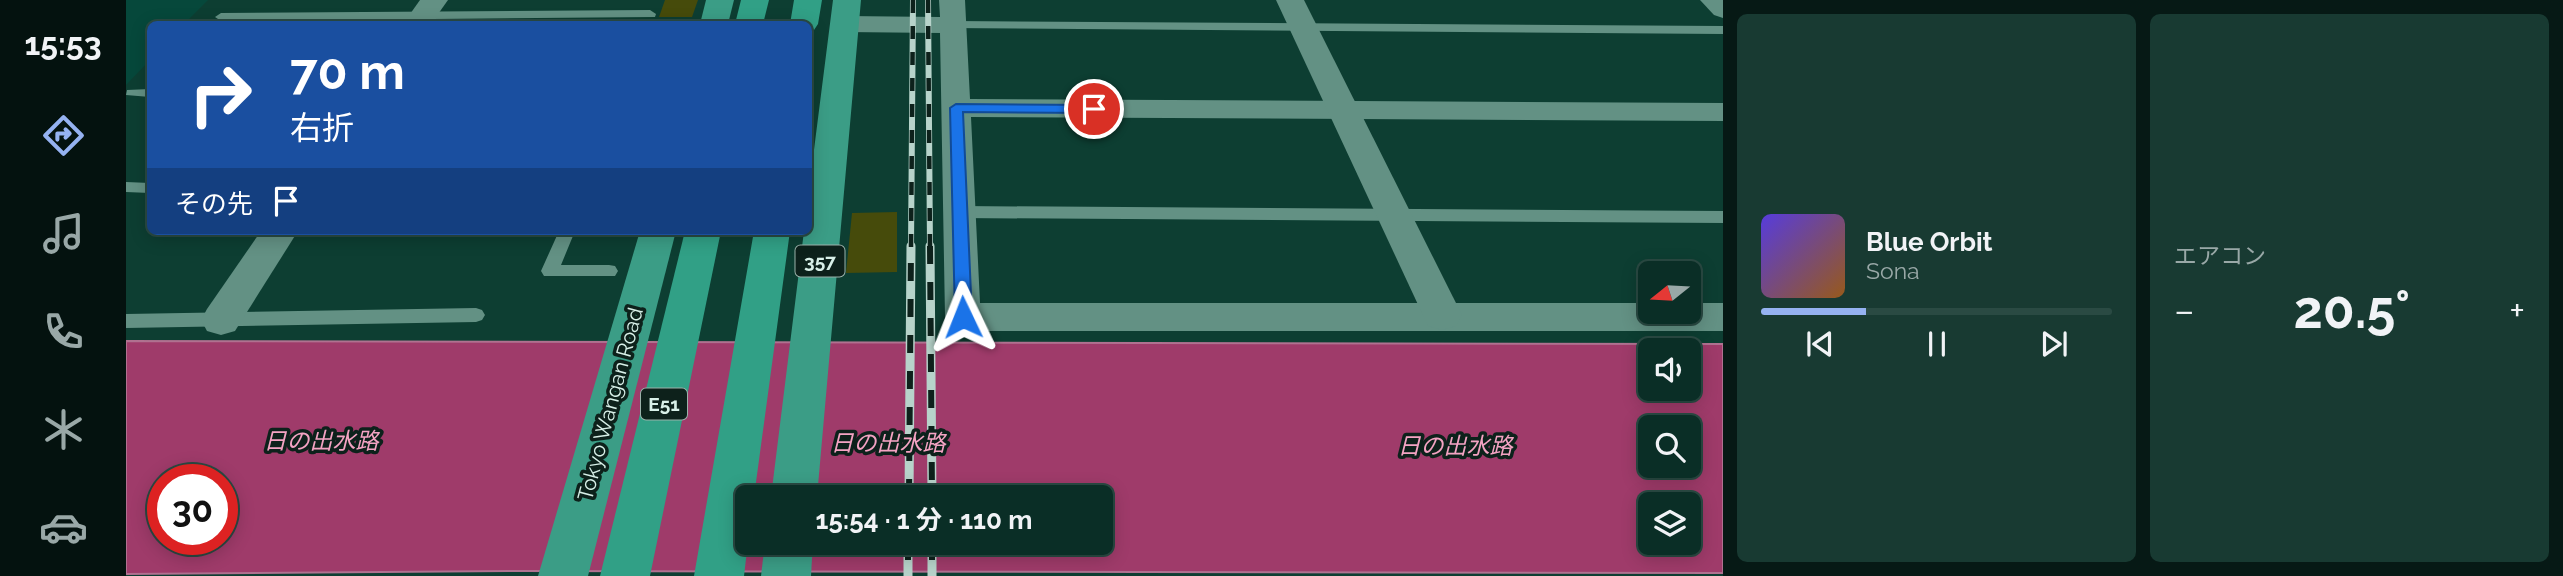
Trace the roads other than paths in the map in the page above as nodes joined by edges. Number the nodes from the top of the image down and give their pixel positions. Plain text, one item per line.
1 (656, 0) edge
2 (720, 0) edge
3 (755, 0) edge
4 (808, 0) edge
5 (1713, 0) edge
6 (1723, 10) edge
7 (846, 12) edge
8 (953, 12) edge
9 (425, 13) edge
10 (1297, 14) edge
11 (220, 17) dead end
12 (649, 19) edge
13 (715, 21) edge
14 (751, 21) edge
15 (804, 21) edge
16 (1723, 30) edge
17 (132, 93) dead end
18 (147, 93) edge
19 (956, 108) junction
20 (1343, 111) junction
21 (1723, 112) edge
22 (126, 187) edge
23 (147, 187) edge
24 (960, 212) junction
25 (1394, 214) junction
26 (1723, 217) edge
27 (277, 235) edge
28 (565, 235) edge
29 (657, 235) edge
30 (702, 235) edge
31 (771, 235) edge
32 (608, 271) dead end
33 (476, 315) dead end
34 (1442, 315) junction
35 (1723, 317) edge
36 (221, 320) junction
37 (126, 321) edge
38 (795, 485) edge
39 (788, 555) edge
40 (563, 576) edge
41 (625, 576) edge
42 (719, 576) edge
43 (786, 576) edge

1 - 12 lane
2 - 13 highway
3 - 14 highway
4 - 15 highway
5 - 6 street
7 - 8 street
7 - 38 highway, 357
8 - 10 lane
8 - 19 street
9 - 11 lane
9 - 12 lane
10 - 16 lane
10 - 20 street
17 - 18 lane
19 - 20 street
19 - 24 street
20 - 21 street
20 - 25 street
22 - 23 lane
24 - 25 lane
24 - 34 street
25 - 26 lane
25 - 34 street
27 - 36 street
28 - 32 lane
29 - 40 highway, Tokyo Wangan Road
30 - 41 highway, E51
31 - 42 highway
33 - 36 lane
34 - 35 street
36 - 37 lane
39 - 43 highway

